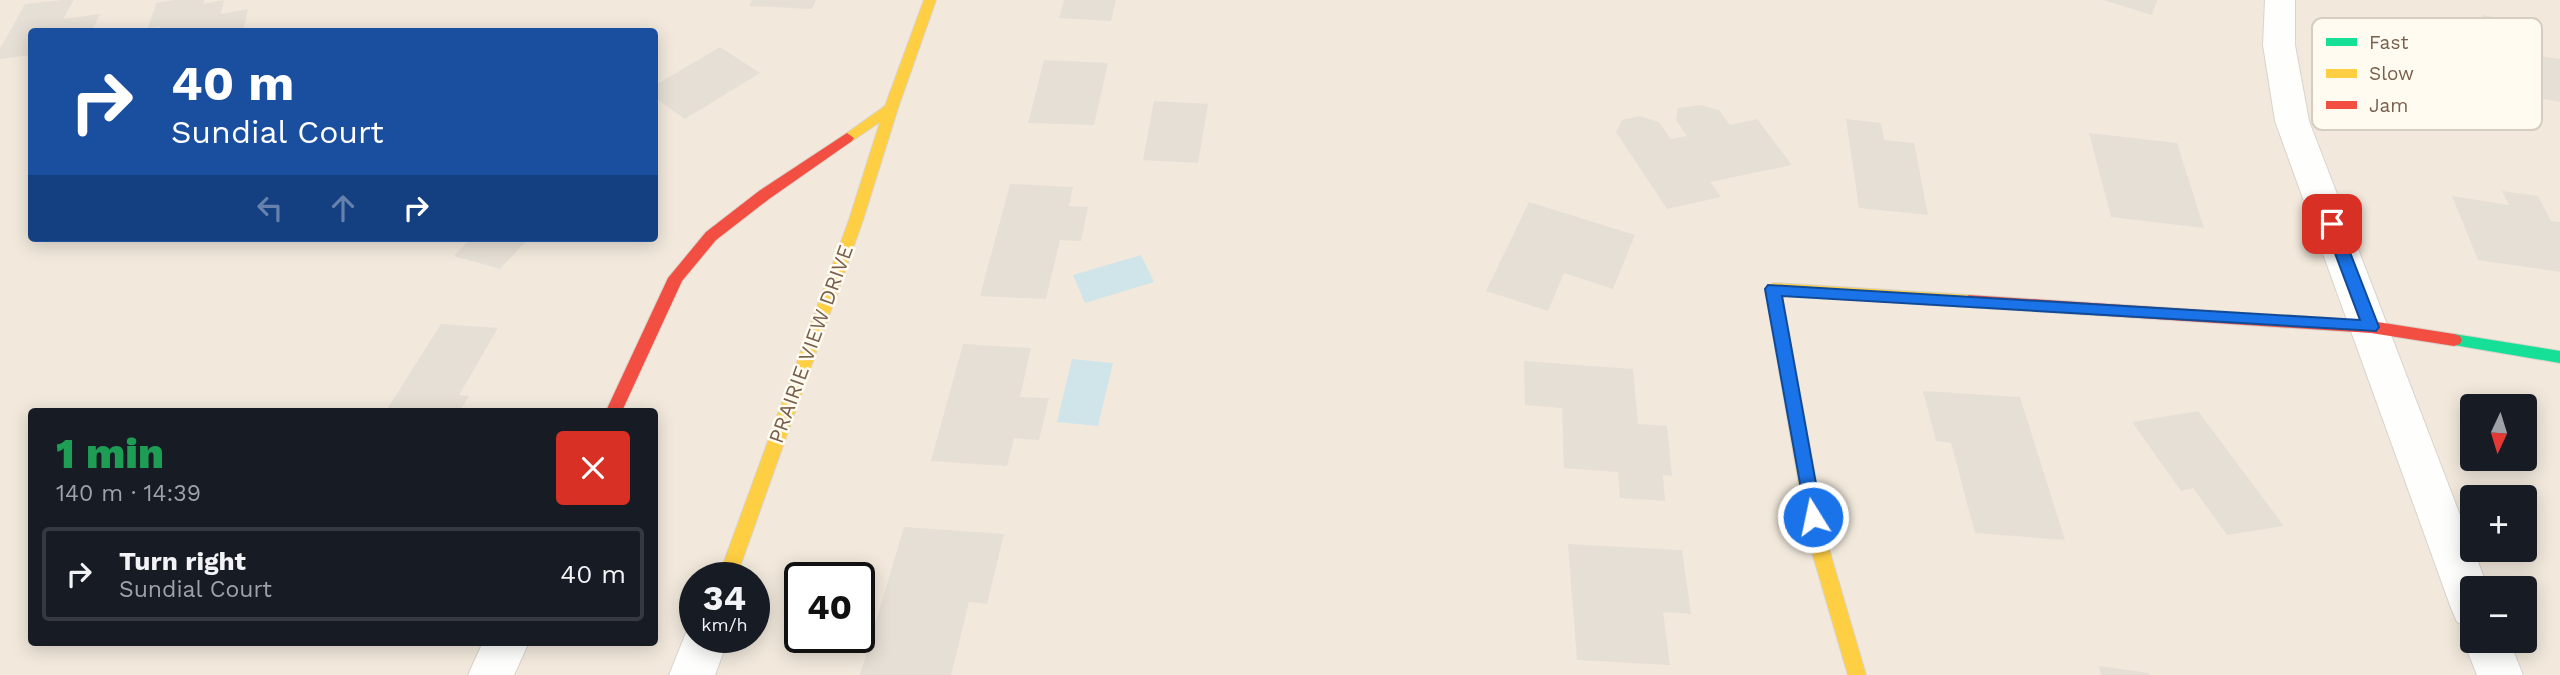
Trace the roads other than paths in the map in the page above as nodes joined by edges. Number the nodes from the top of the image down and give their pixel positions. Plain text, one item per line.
1 (930, 0) edge
2 (2280, 0) edge
3 (891, 108) junction
4 (2371, 327) junction
5 (2560, 357) edge
6 (615, 408) edge
7 (733, 562) edge
8 (2461, 576) edge
9 (504, 646) edge
10 (700, 653) edge
11 (2492, 653) edge
12 (491, 675) edge
13 (692, 675) edge
14 (1857, 675) edge
15 (2501, 675) edge

1 - 3 street, PRAIRIE VIEW DRIVE
2 - 4 street
3 - 6 street
3 - 7 street, PRAIRIE VIEW DRIVE
4 - 5 street
4 - 8 street
4 - 14 street
9 - 12 street
10 - 13 street
11 - 15 street

